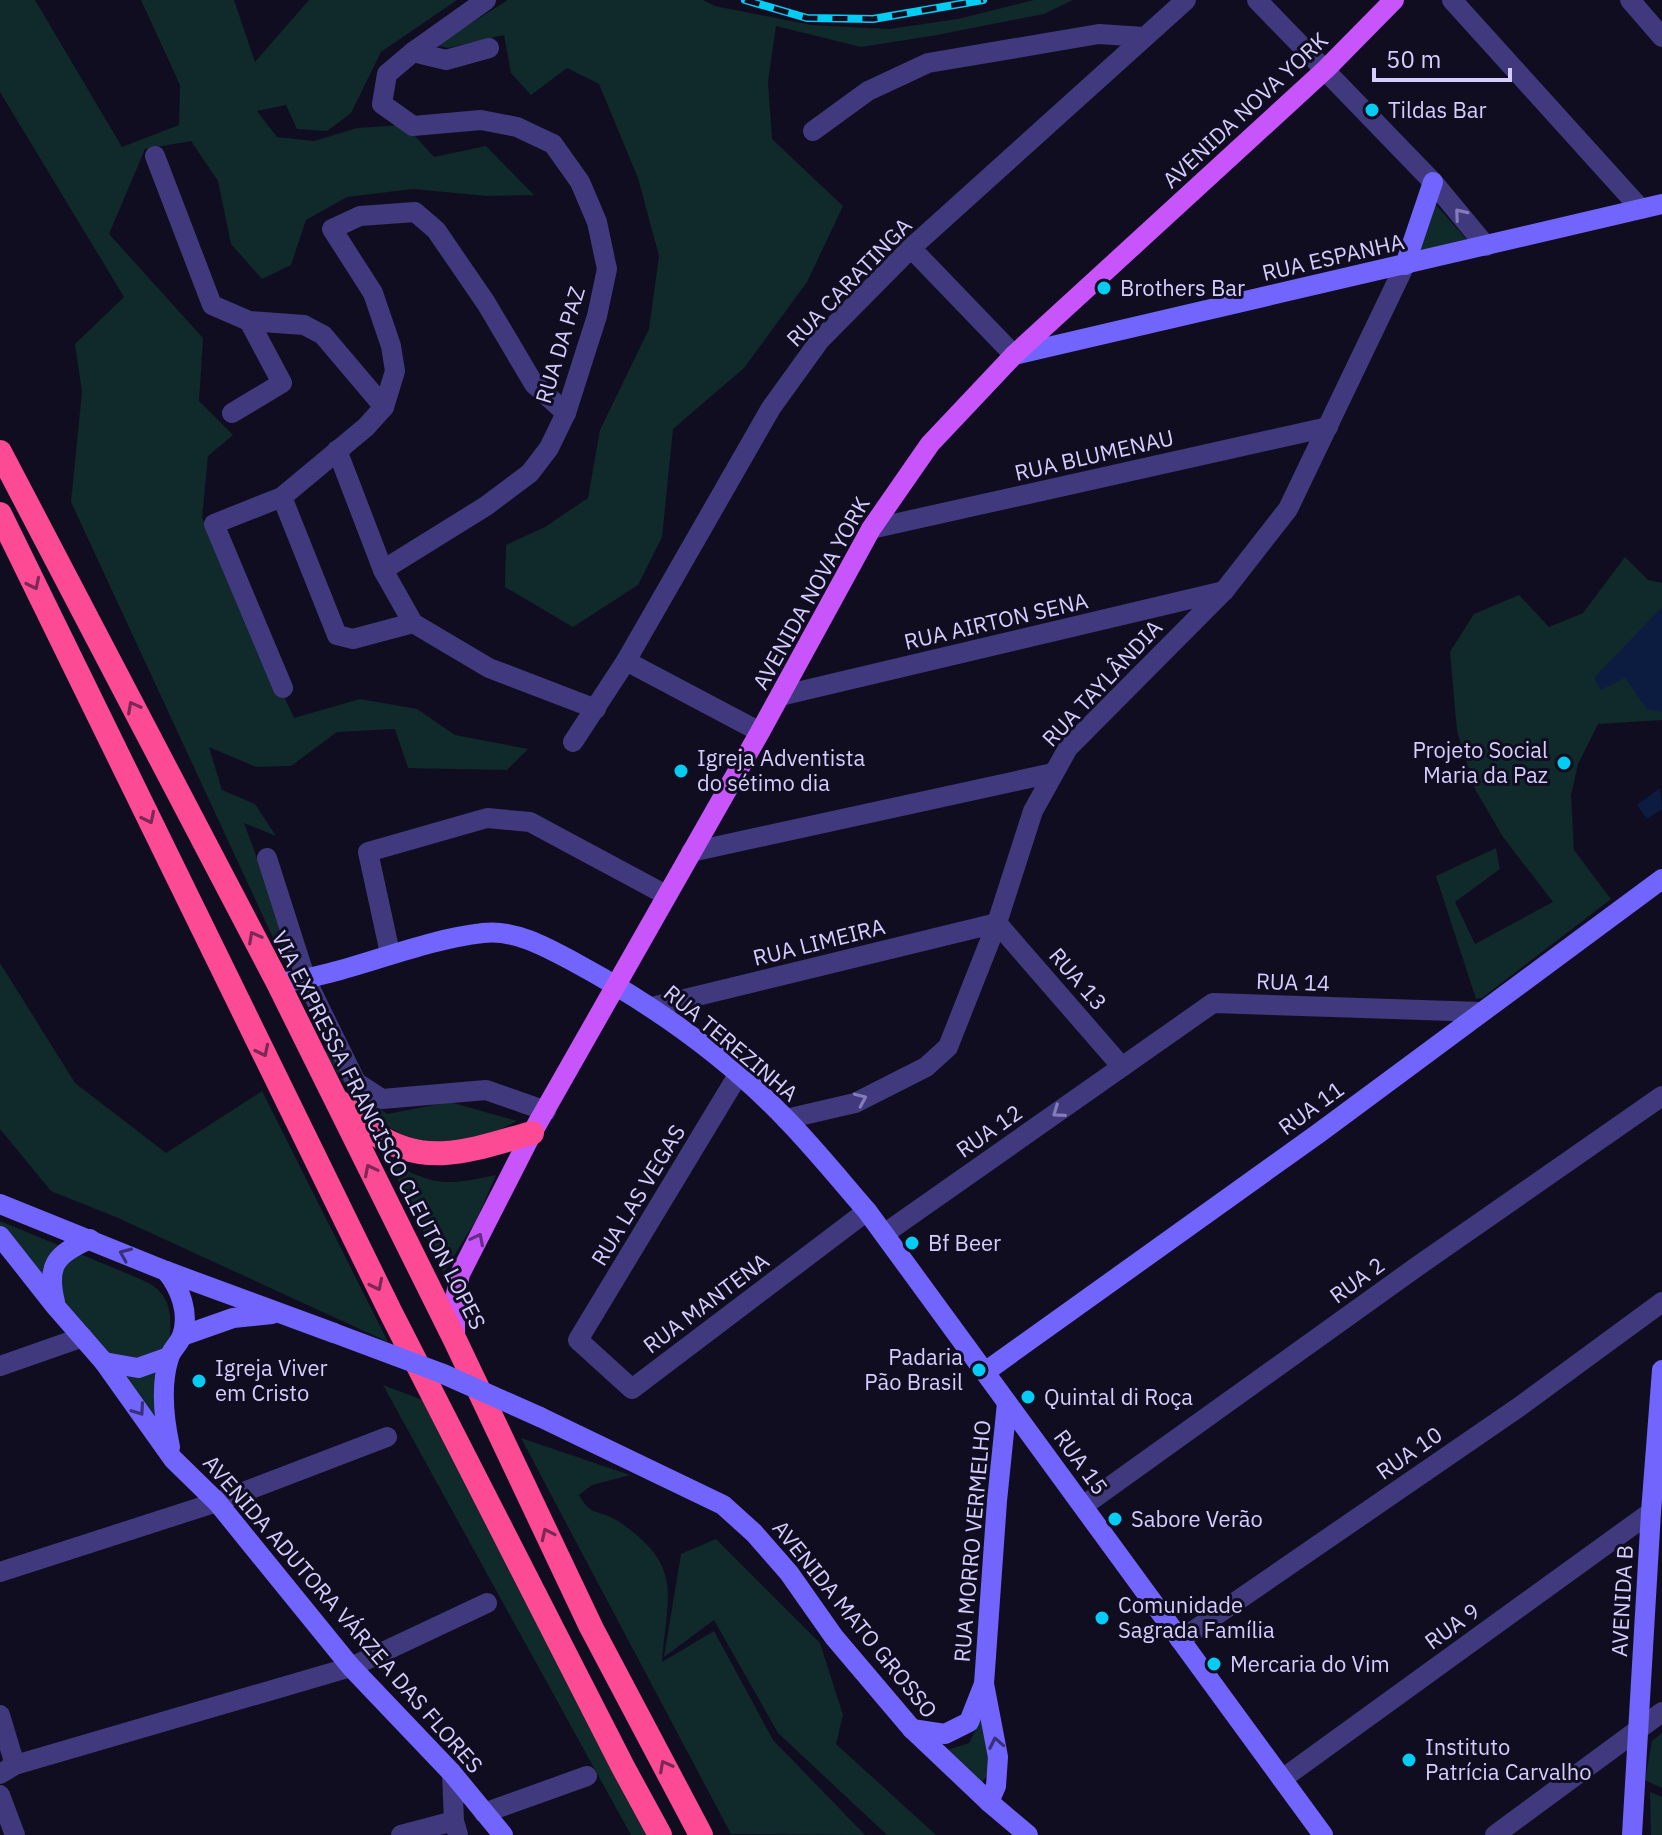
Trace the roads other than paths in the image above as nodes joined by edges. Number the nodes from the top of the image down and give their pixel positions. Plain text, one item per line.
1 (486, 0) edge
2 (1186, 0) edge
3 (1257, 0) edge
4 (1394, 0) edge
5 (1452, 0) edge
6 (1630, 0) edge
7 (1144, 37) junction
8 (1662, 37) edge
9 (489, 48) dead end
10 (413, 52) junction
11 (1326, 69) junction
12 (813, 131) dead end
13 (155, 156) dead end
14 (1433, 182) junction
15 (1662, 204) edge
16 (1641, 209) junction
17 (1486, 246) junction
18 (911, 248) junction
19 (1405, 265) junction
20 (249, 321) junction
21 (1014, 355) junction
22 (384, 407) junction
23 (232, 413) dead end
24 (566, 413) junction
25 (1328, 427) junction
26 (337, 450) junction
27 (0, 452) edge
28 (282, 497) junction
29 (0, 514) edge
30 (871, 529) junction
31 (383, 570) junction
32 (1224, 591) junction
33 (413, 623) junction
34 (626, 661) junction
35 (283, 688) dead end
36 (780, 696) junction
37 (596, 709) junction
38 (760, 732) junction
39 (573, 742) dead end
40 (1053, 773) junction
41 (691, 852) junction
42 (267, 858) dead end
43 (1662, 879) edge
44 (666, 895) junction
45 (997, 923) junction
46 (390, 953) junction
47 (306, 980) junction
48 (278, 983) junction
49 (615, 984) junction
50 (652, 1007) junction
51 (1482, 1012) junction
52 (1122, 1067) junction
53 (738, 1075) junction
54 (331, 1093) junction
55 (1662, 1096) edge
56 (546, 1111) junction
57 (786, 1119) junction
58 (532, 1133) junction
59 (0, 1204) edge
60 (867, 1211) junction
61 (884, 1234) junction
62 (0, 1236) edge
63 (90, 1239) junction
64 (166, 1271) junction
65 (1662, 1302) edge
66 (56, 1307) junction
67 (276, 1314) junction
68 (182, 1336) junction
69 (83, 1337) junction
70 (455, 1340) junction
71 (578, 1340) joint
72 (169, 1357) junction
73 (104, 1362) junction
74 (0, 1366) edge
75 (1662, 1370) edge
76 (985, 1372) junction
77 (1007, 1403) junction
78 (387, 1437) dead end
79 (173, 1459) junction
80 (217, 1502) junction
81 (1083, 1506) junction
82 (1651, 1512) junction
83 (0, 1572) edge
84 (487, 1603) dead end
85 (1180, 1640) junction
86 (351, 1667) junction
87 (984, 1684) junction
88 (1662, 1712) edge
89 (0, 1715) edge
90 (1640, 1728) junction
91 (912, 1729) junction
92 (7, 1770) edge
93 (452, 1773) junction
94 (587, 1776) dead end
95 (1282, 1779) junction
96 (0, 1795) edge
97 (989, 1802) junction
98 (484, 1813) junction
99 (456, 1828) edge
100 (15, 1835) edge
101 (401, 1835) edge
102 (503, 1835) edge
103 (660, 1835) edge
104 (701, 1835) edge
105 (1028, 1835) edge
106 (1323, 1835) edge
107 (1495, 1835) edge
108 (1632, 1835) edge

1 - 10 street
2 - 7 street, RUA CARATINGA
3 - 11 street
4 - 11 main road, AVENIDA NOVA YORK
5 - 16 street
6 - 8 street
7 - 12 street
7 - 18 street, RUA CARATINGA
9 - 10 street
10 - 24 street, RUA DA PAZ
11 - 14 street
11 - 21 main road, AVENIDA NOVA YORK
13 - 20 street
17 -> 14 street
14 - 19 street
15 - 16 street, RUA ESPANHA
16 - 17 street, RUA ESPANHA
17 - 19 street, RUA ESPANHA
18 - 21 street
18 - 34 street, RUA CARATINGA
19 - 21 street, RUA ESPANHA
19 - 25 street, RUA TAYLÂNDIA
20 - 22 street
20 - 23 street
21 - 30 main road, AVENIDA NOVA YORK
22 - 24 street
22 - 26 street
24 - 31 street, RUA DA PAZ
25 - 30 street, RUA BLUMENAU
25 - 32 street, RUA TAYLÂNDIA
26 - 28 street
26 - 31 street
48 -> 27 highway, VIA EXPRESSA FRANCISCO CLEUTON LOPES
28 - 33 street
28 - 35 street
29 -> 103 highway
30 - 36 main road, AVENIDA NOVA YORK
31 - 33 street
32 - 36 street, RUA AIRTON SENA
32 - 40 street, RUA TAYLÂNDIA
33 - 37 street
34 - 37 street, RUA CARATINGA
34 - 38 street
36 - 38 main road, AVENIDA NOVA YORK
37 - 39 street, RUA CARATINGA
38 - 41 main road, AVENIDA NOVA YORK
40 - 41 street
40 - 45 street, RUA TAYLÂNDIA
41 - 44 main road, AVENIDA NOVA YORK
42 - 47 street
43 - 51 street, RUA 11
44 - 46 street
44 - 49 main road, AVENIDA NOVA YORK
45 - 50 street, RUA LIMEIRA
45 - 52 street, RUA 13
57 -> 45 street, RUA TAYLÂNDIA
46 - 47 street, RUA TEREZINHA
46 - 49 street, RUA TEREZINHA
47 - 48 street, RUA TEREZINHA
47 - 56 street
48 - 54 highway, VIA EXPRESSA FRANCISCO CLEUTON LOPES
49 - 50 street, RUA TEREZINHA
49 - 56 main road, AVENIDA NOVA YORK
50 - 53 street, RUA TEREZINHA
51 - 52 street, RUA 14
51 - 76 street, RUA 11
52 -> 61 street, RUA 12
53 - 57 street, RUA TEREZINHA
53 - 71 street, RUA LAS VEGAS
54 - 58 highway
70 -> 54 highway, VIA EXPRESSA FRANCISCO CLEUTON LOPES
55 - 81 street, RUA 2
56 - 58 main road, AVENIDA NOVA YORK
57 - 60 street, RUA TEREZINHA
70 -> 58 main road, AVENIDA NOVA YORK
59 - 63 street
60 - 61 street, RUA TEREZINHA
60 - 71 street, RUA MANTENA
61 - 76 street, RUA 15
62 - 66 street, AVENIDA ADUTORA VÁRZEA DAS FLORES
64 -> 63 street
63 - 66 street
64 - 67 street, AVENIDA MATO GROSSO
64 - 68 street
65 - 85 street, RUA 10
66 - 69 street, AVENIDA ADUTORA VÁRZEA DAS FLORES
67 - 68 street
67 - 91 street, AVENIDA MATO GROSSO, bridge
68 - 72 street
69 - 73 street, AVENIDA ADUTORA VÁRZEA DAS FLORES
69 - 74 street
104 -> 70 highway, VIA EXPRESSA FRANCISCO CLEUTON LOPES
72 - 73 street
72 - 79 street
73 -> 79 street, AVENIDA ADUTORA VÁRZEA DAS FLORES
75 - 82 street, AVENIDA B
76 - 77 street, RUA 15
77 - 81 street, RUA 15
77 - 87 street, RUA MORRO VERMELHO
78 - 80 street
79 - 80 street, AVENIDA ADUTORA VÁRZEA DAS FLORES
80 - 83 street
80 - 86 street, AVENIDA ADUTORA VÁRZEA DAS FLORES
81 - 85 street, RUA 15
82 - 90 street, AVENIDA B
82 - 95 street, RUA 9
84 - 86 street
85 - 95 street, RUA 15
86 - 92 street
86 - 93 street, AVENIDA ADUTORA VÁRZEA DAS FLORES
87 - 91 street, RUA MORRO VERMELHO
97 -> 87 street, RUA MORRO VERMELHO
88 - 90 street
89 - 92 street
90 - 107 street
90 - 108 street, AVENIDA B
91 - 97 street, AVENIDA MATO GROSSO
93 - 98 street, AVENIDA ADUTORA VÁRZEA DAS FLORES
93 - 99 street
94 - 98 street
95 - 106 street, RUA 15
96 - 100 street
97 - 105 street, AVENIDA MATO GROSSO
98 - 102 street, AVENIDA ADUTORA VÁRZEA DAS FLORES
99 - 101 street

